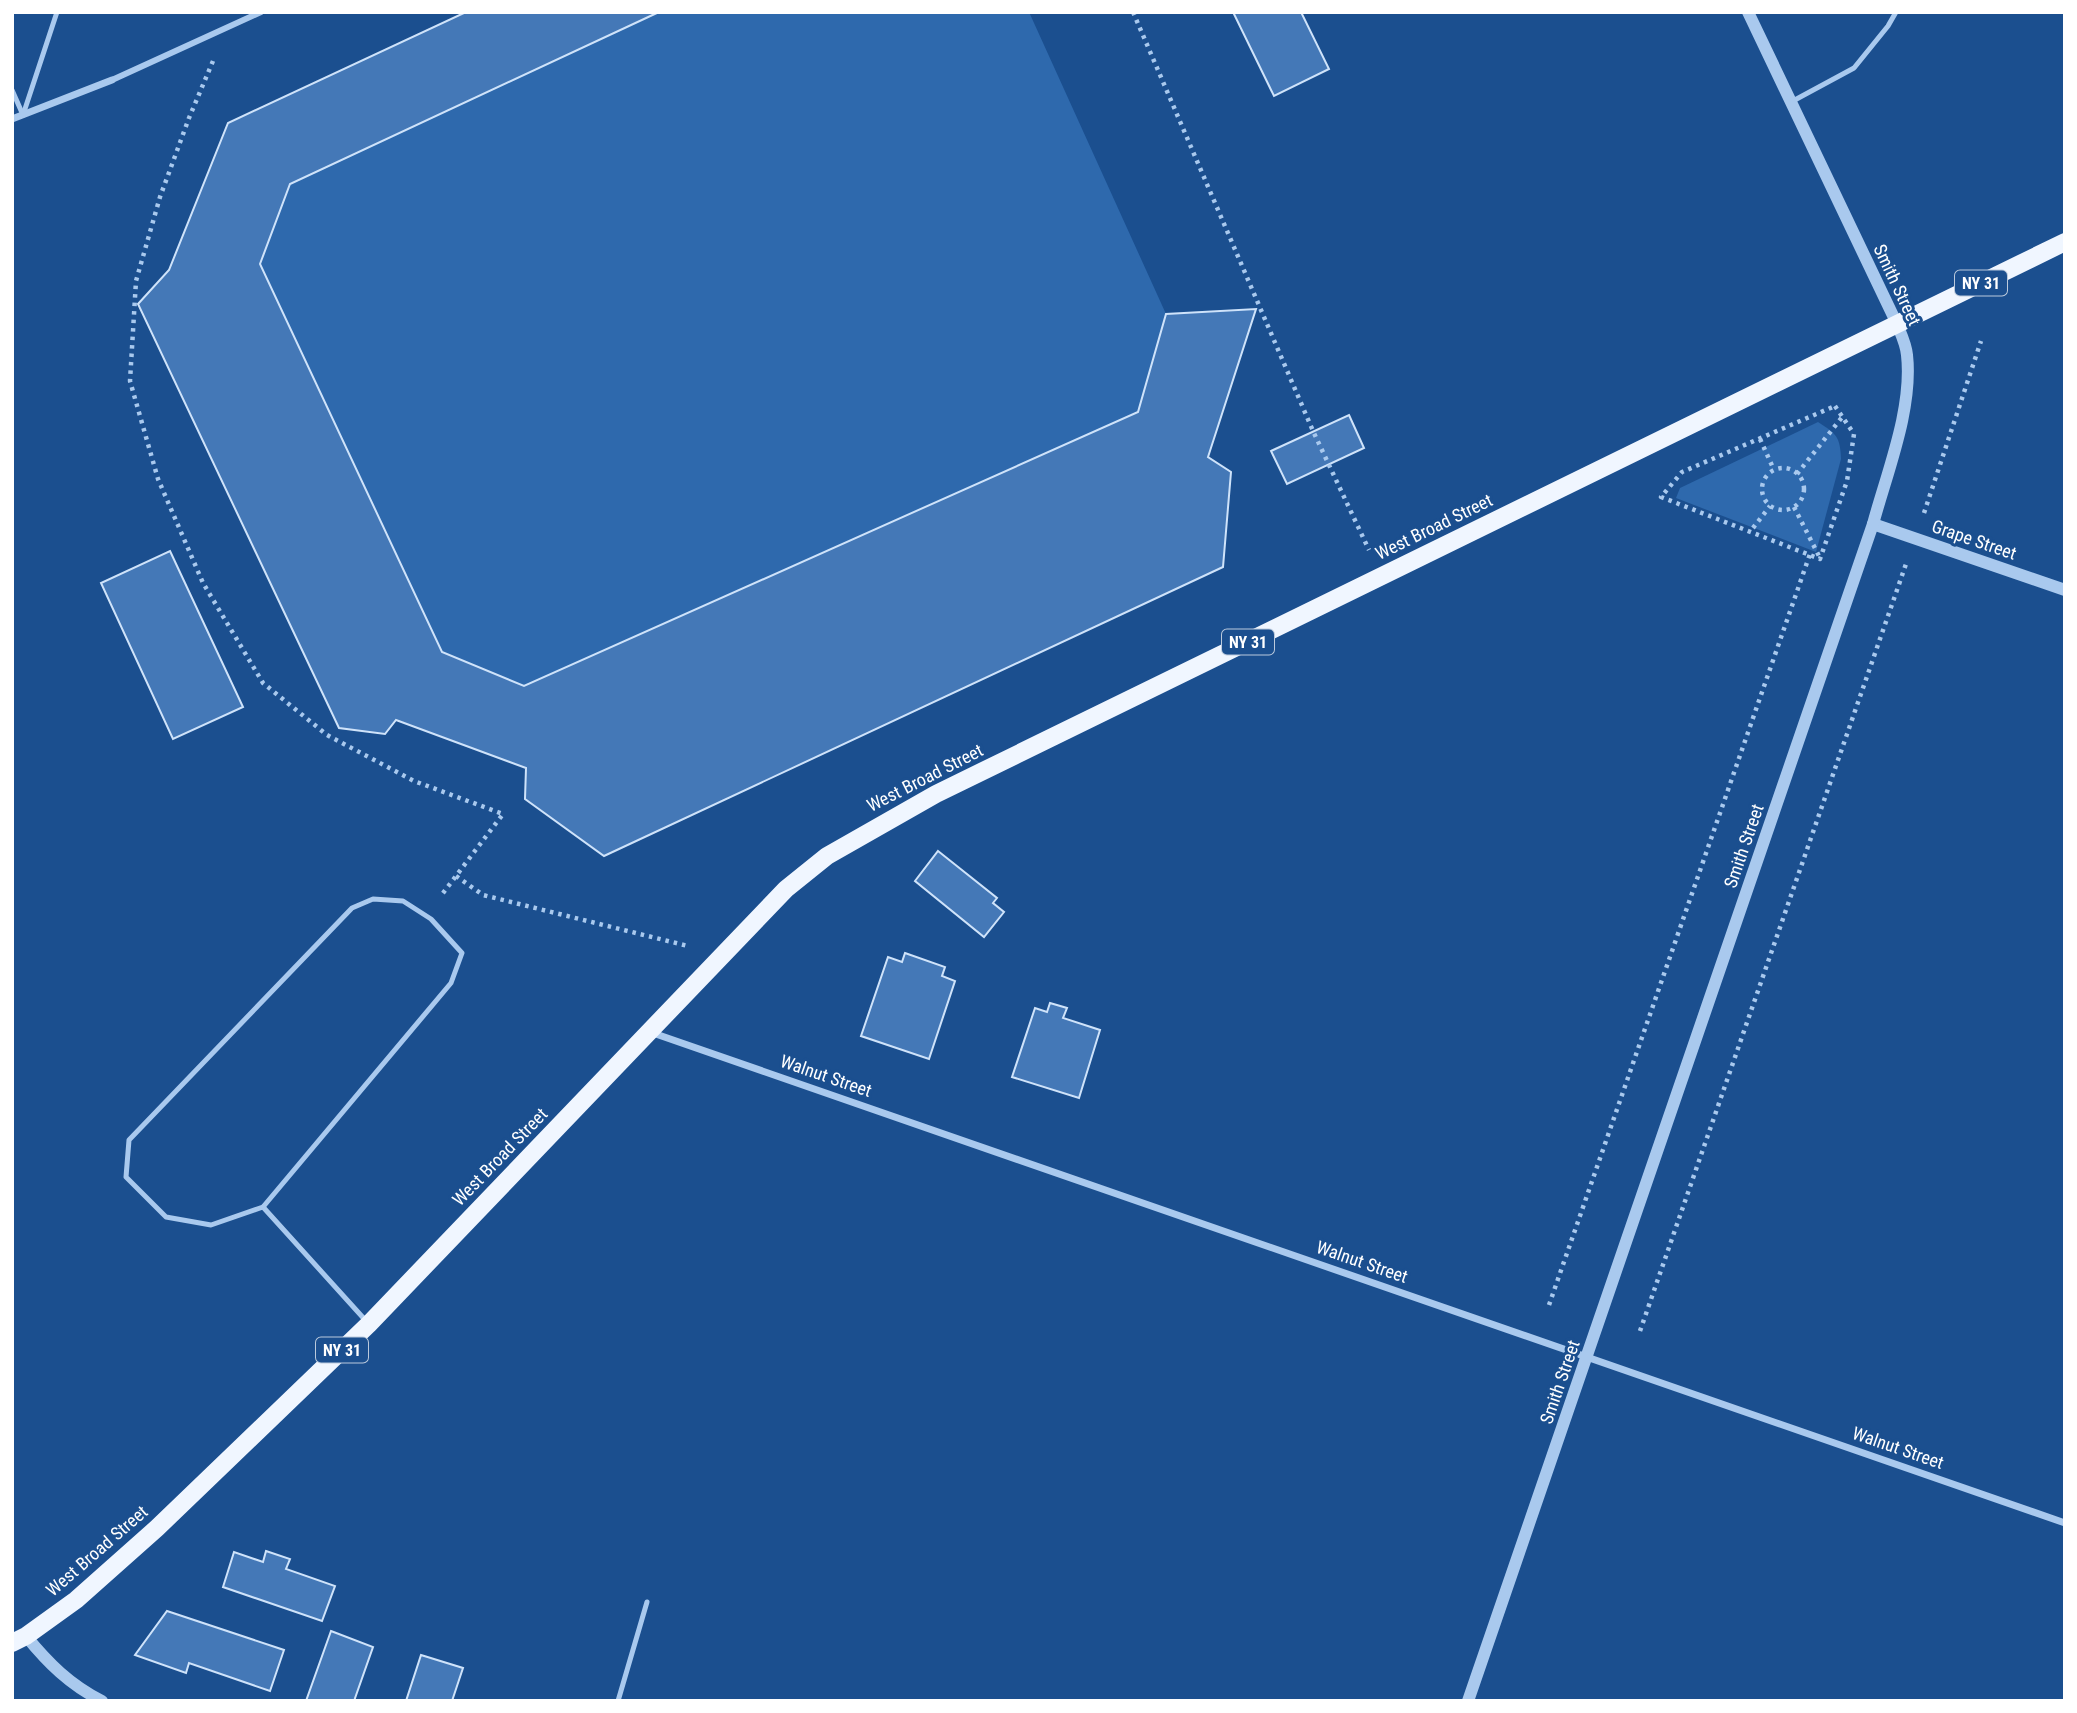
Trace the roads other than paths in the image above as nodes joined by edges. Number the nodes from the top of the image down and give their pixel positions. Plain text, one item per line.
1 (57, 12) edge
2 (261, 12) edge
3 (1748, 12) edge
4 (1896, 12) edge
5 (112, 80) joint
6 (12, 90) edge
7 (1791, 102) junction
8 (23, 115) junction
9 (12, 119) edge
10 (2065, 242) edge
11 (1897, 324) junction
12 (1873, 524) junction
13 (2065, 590) edge
14 (649, 1032) junction
15 (263, 1208) junction
16 (369, 1324) junction
17 (1587, 1357) junction
18 (2065, 1523) edge
19 (647, 1602) dead end
20 (19, 1639) edge
21 (102, 1701) edge
22 (618, 1701) edge
23 (1468, 1701) edge

1 - 8 lane
2 - 5 street
3 - 7 street, Smith Street
4 - 7 lane
5 - 8 street
6 - 8 lane
7 - 11 street, Smith Street
8 - 9 street
10 - 11 main road, West Broad Street / NY 31
11 - 12 street, Smith Street
11 - 14 main road, West Broad Street / NY 31
12 - 13 street, Grape Street
12 - 17 street, Smith Street
14 - 16 main road, West Broad Street / NY 31
14 - 17 street, Walnut Street
15 - 15 lane
15 - 16 lane
16 - 20 main road, West Broad Street / NY 31
17 - 18 street, Walnut Street
17 - 23 street, Smith Street
19 - 22 lane
20 - 21 street

